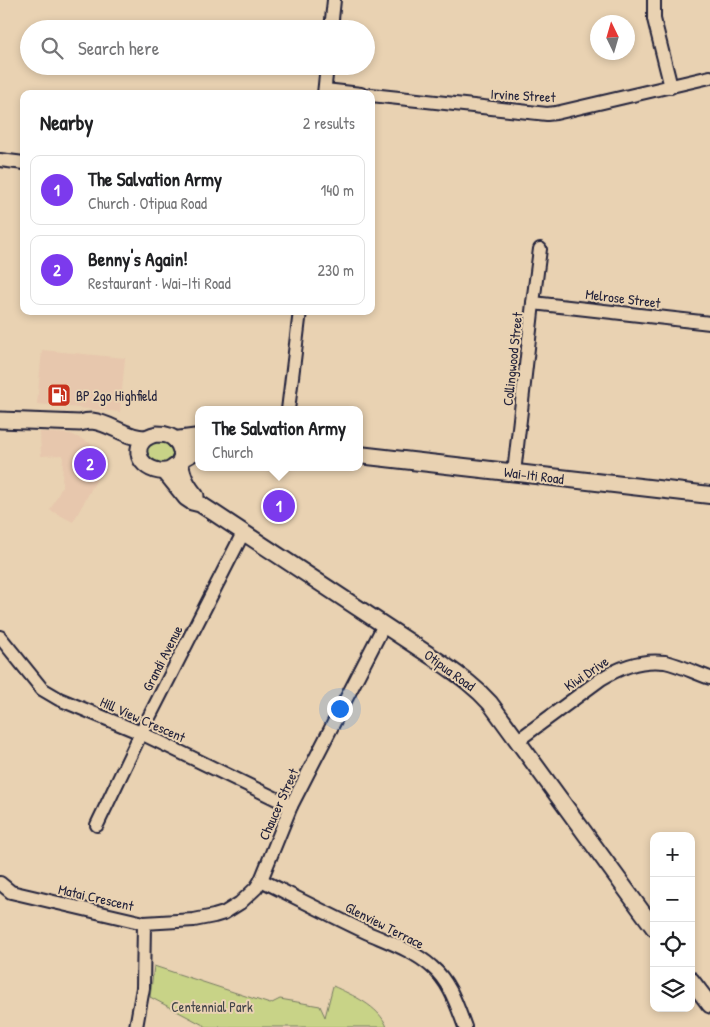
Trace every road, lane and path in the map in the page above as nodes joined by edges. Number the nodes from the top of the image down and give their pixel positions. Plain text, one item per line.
1 (334, 0) edge
2 (654, 0) edge
3 (332, 20) edge
4 (326, 75) edge
5 (710, 77) edge
6 (671, 87) junction
7 (324, 90) edge
8 (375, 95) edge
9 (0, 160) edge
10 (20, 162) edge
11 (540, 249) dead end
12 (533, 303) junction
13 (300, 315) edge
14 (710, 323) edge
15 (288, 406) edge
16 (0, 420) edge
17 (80, 423) junction
18 (145, 438) junction
19 (195, 438) edge
20 (176, 440) junction
21 (195, 451) edge
22 (138, 453) junction
23 (363, 455) edge
24 (181, 460) junction
25 (165, 472) junction
26 (514, 473) junction
27 (710, 495) edge
28 (200, 504) junction
29 (243, 533) junction
30 (384, 625) junction
31 (0, 637) edge
32 (710, 678) edge
33 (141, 733) junction
34 (517, 741) junction
35 (292, 806) junction
36 (97, 825) dead end
37 (262, 880) junction
38 (0, 883) edge
39 (144, 923) junction
40 (650, 923) edge
41 (695, 985) edge
42 (710, 1005) edge
43 (136, 1027) edge
44 (465, 1027) edge

1 - 3 street
2 - 6 street
4 - 7 street
5 - 6 street, Irvine Street
6 - 8 street, Irvine Street
9 - 10 street
11 - 12 street, Collingwood Street
12 - 14 street, Melrose Street
12 - 26 street, Collingwood Street
13 - 15 street
16 - 17 street
17 - 18 street
17 - 22 street
18 - 20 street
18 - 22 street
19 - 20 main road
20 - 24 street
21 - 24 main road
22 - 25 street
23 - 26 main road, Wai-Iti Road
24 - 25 street
24 - 28 street, Otipua Road
25 - 28 street, Otipua Road
26 - 27 main road, Wai-Iti Road
28 - 29 street, Otipua Road
29 - 30 street, Otipua Road
29 - 33 street, Grandi Avenue
30 - 34 street, Otipua Road
30 - 35 street, Chaucer Street
31 - 33 street, Hill View Crescent
32 - 34 street, Kiwi Drive
33 - 35 street, Hill View Crescent
33 - 36 street, Grandi Avenue
34 - 40 street, Otipua Road
35 - 37 street, Chaucer Street
37 - 39 street, Chaucer Street
37 - 44 street, Glenview Terrace
38 - 39 street, Matai Crescent
39 - 43 street, Matai Crescent
41 - 42 street

